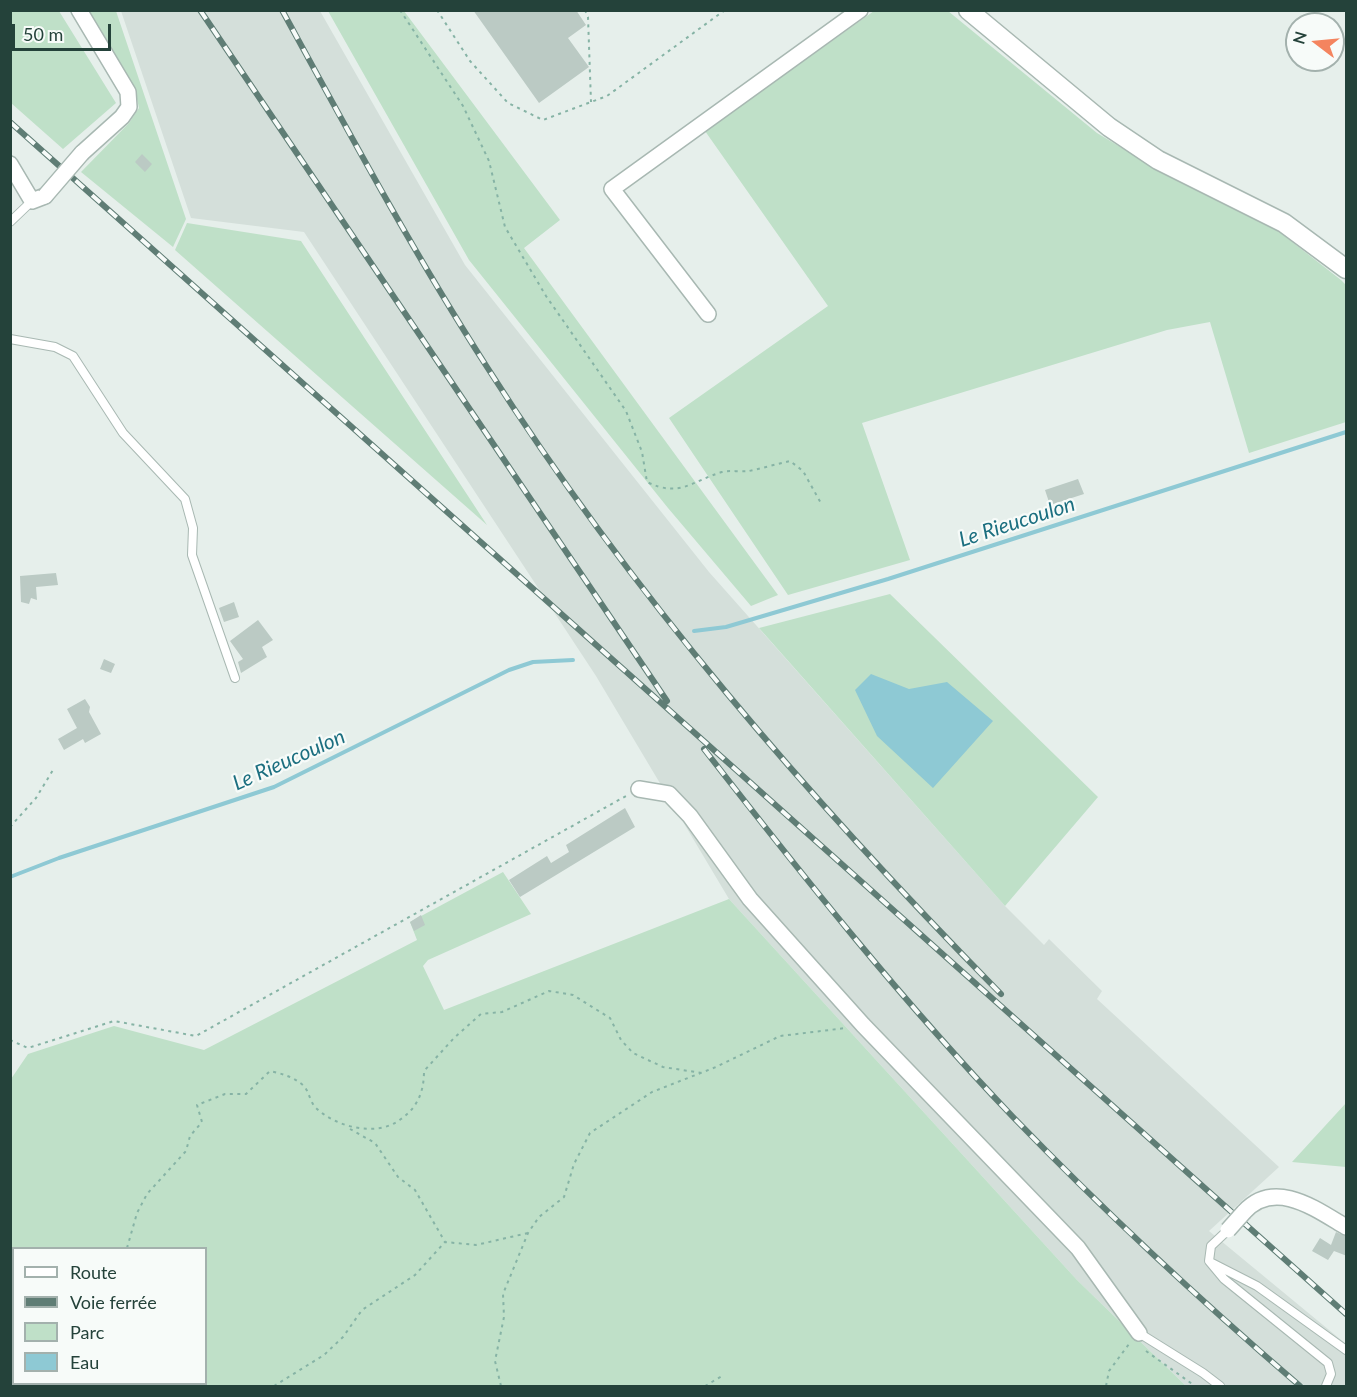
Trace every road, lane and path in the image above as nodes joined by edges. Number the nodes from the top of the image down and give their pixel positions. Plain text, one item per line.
1 (79, 10) edge
2 (400, 10) edge
3 (437, 10) edge
4 (585, 10) edge
5 (725, 10) edge
6 (860, 10) edge
7 (968, 10) edge
8 (591, 102) junction
9 (10, 164) edge
10 (39, 199) junction
11 (10, 222) edge
12 (1347, 269) edge
13 (708, 315) dead end
14 (10, 339) edge
15 (822, 506) dead end
16 (235, 678) dead end
17 (54, 770) dead end
18 (639, 789) joint
19 (10, 827) edge
20 (863, 1025) junction
21 (10, 1040) edge
22 (702, 1073) junction
23 (348, 1127) junction
24 (1347, 1227) edge
25 (1228, 1230) joint
26 (528, 1233) junction
27 (445, 1242) junction
28 (127, 1247) edge
29 (1209, 1261) junction
30 (1135, 1336) junction
31 (1347, 1350) edge
32 (724, 1375) dead end
33 (274, 1386) edge
34 (501, 1386) edge
35 (705, 1386) edge
36 (1106, 1386) edge
37 (1195, 1386) edge
38 (1220, 1386) edge
39 (1326, 1386) edge

1 - 10 street, bridge
2 - 15 path
3 - 8 path
4 - 8 path
5 - 8 path
6 - 13 street
7 - 12 street
9 - 10 street
10 - 11 lane
14 - 16 lane
17 - 19 path
18 - 20 street
18 - 21 path
20 - 22 path
20 - 30 street
22 - 23 path
22 - 26 path
23 - 27 path
23 - 28 path
24 - 25 street, bridge
25 - 29 lane
26 - 27 path
26 - 34 path
27 - 33 path
29 - 31 lane
29 - 39 lane
30 - 36 path
30 - 37 path
30 - 38 lane
32 - 35 path

